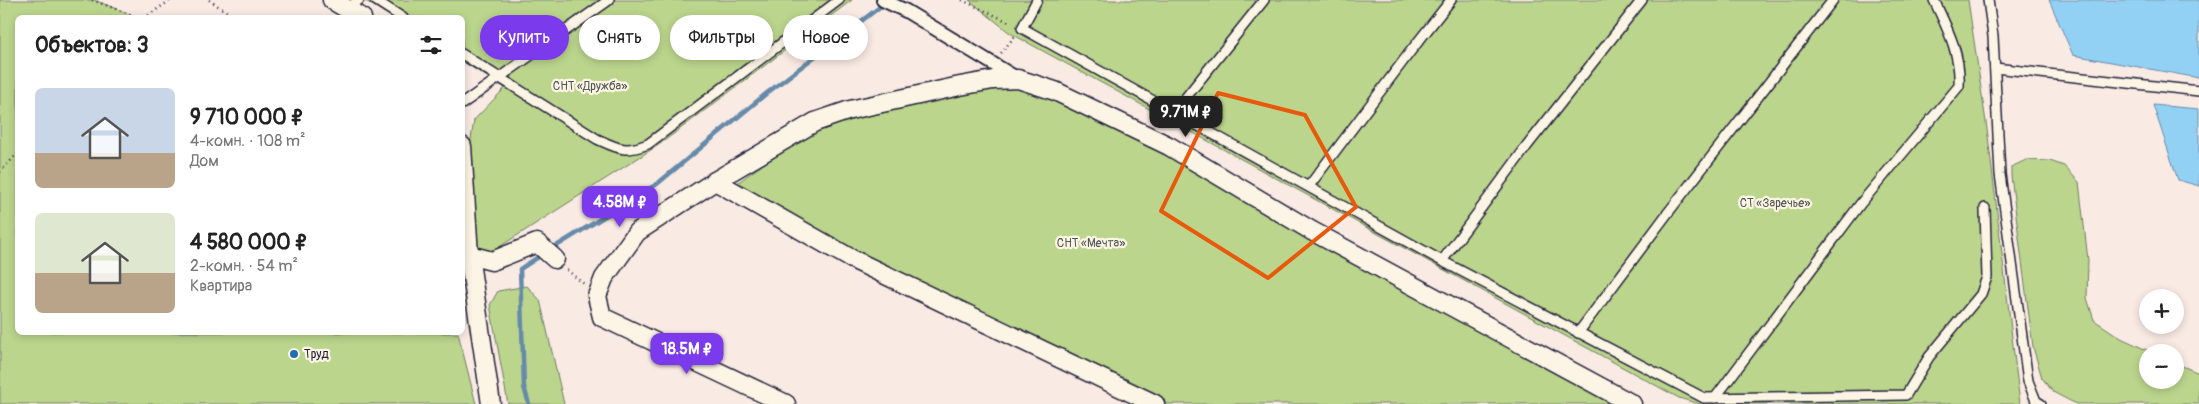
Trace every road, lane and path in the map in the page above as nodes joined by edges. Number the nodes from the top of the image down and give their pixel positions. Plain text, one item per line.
1 (92, 0) edge
2 (171, 0) edge
3 (209, 0) edge
4 (375, 0) edge
5 (609, 0) edge
6 (839, 0) edge
7 (883, 0) edge
8 (962, 0) edge
9 (1037, 0) edge
10 (1264, 0) edge
11 (1451, 0) edge
12 (1642, 0) edge
13 (1833, 0) edge
14 (1934, 0) edge
15 (1988, 0) edge
16 (346, 3) edge
17 (132, 15) edge
18 (148, 15) edge
19 (232, 15) edge
20 (359, 15) edge
21 (399, 15) edge
22 (1022, 28) junction
23 (465, 56) edge
24 (992, 64) junction
25 (1995, 68) junction
26 (500, 77) junction
27 (1018, 79) junction
28 (2199, 91) edge
29 (465, 102) edge
30 (1175, 111) junction
31 (15, 156) edge
32 (0, 172) edge
33 (715, 181) junction
34 (1309, 186) junction
35 (465, 193) edge
36 (1986, 208) dead end
37 (469, 255) junction
38 (555, 259) joint
39 (1442, 261) junction
40 (597, 296) junction
41 (1578, 333) junction
42 (1715, 398) junction
43 (1704, 401) edge
44 (491, 404) edge
45 (786, 404) edge
46 (1155, 404) edge
47 (1632, 404) edge
48 (2041, 404) edge

1 - 17 path
2 - 18 path
3 - 19 path
4 - 21 lane
5 - 26 lane
6 - 26 lane
7 - 24 street
8 - 22 path
9 - 22 lane
10 - 30 lane
11 - 34 lane
12 - 39 lane
13 - 41 lane
14 - 42 lane
15 - 25 lane
16 - 20 street
22 - 24 path
22 - 30 lane
23 - 26 lane
24 - 27 street
25 - 28 lane
25 - 48 lane
26 - 29 lane
27 - 33 street
27 - 47 street
30 - 34 lane
31 - 32 path
33 - 40 street
33 - 46 street
34 - 39 lane
35 - 37 street
36 - 42 lane
37 - 38 street
37 - 44 street
38 - 40 path
39 - 41 lane
40 - 45 street
41 - 43 lane
42 - 43 lane

